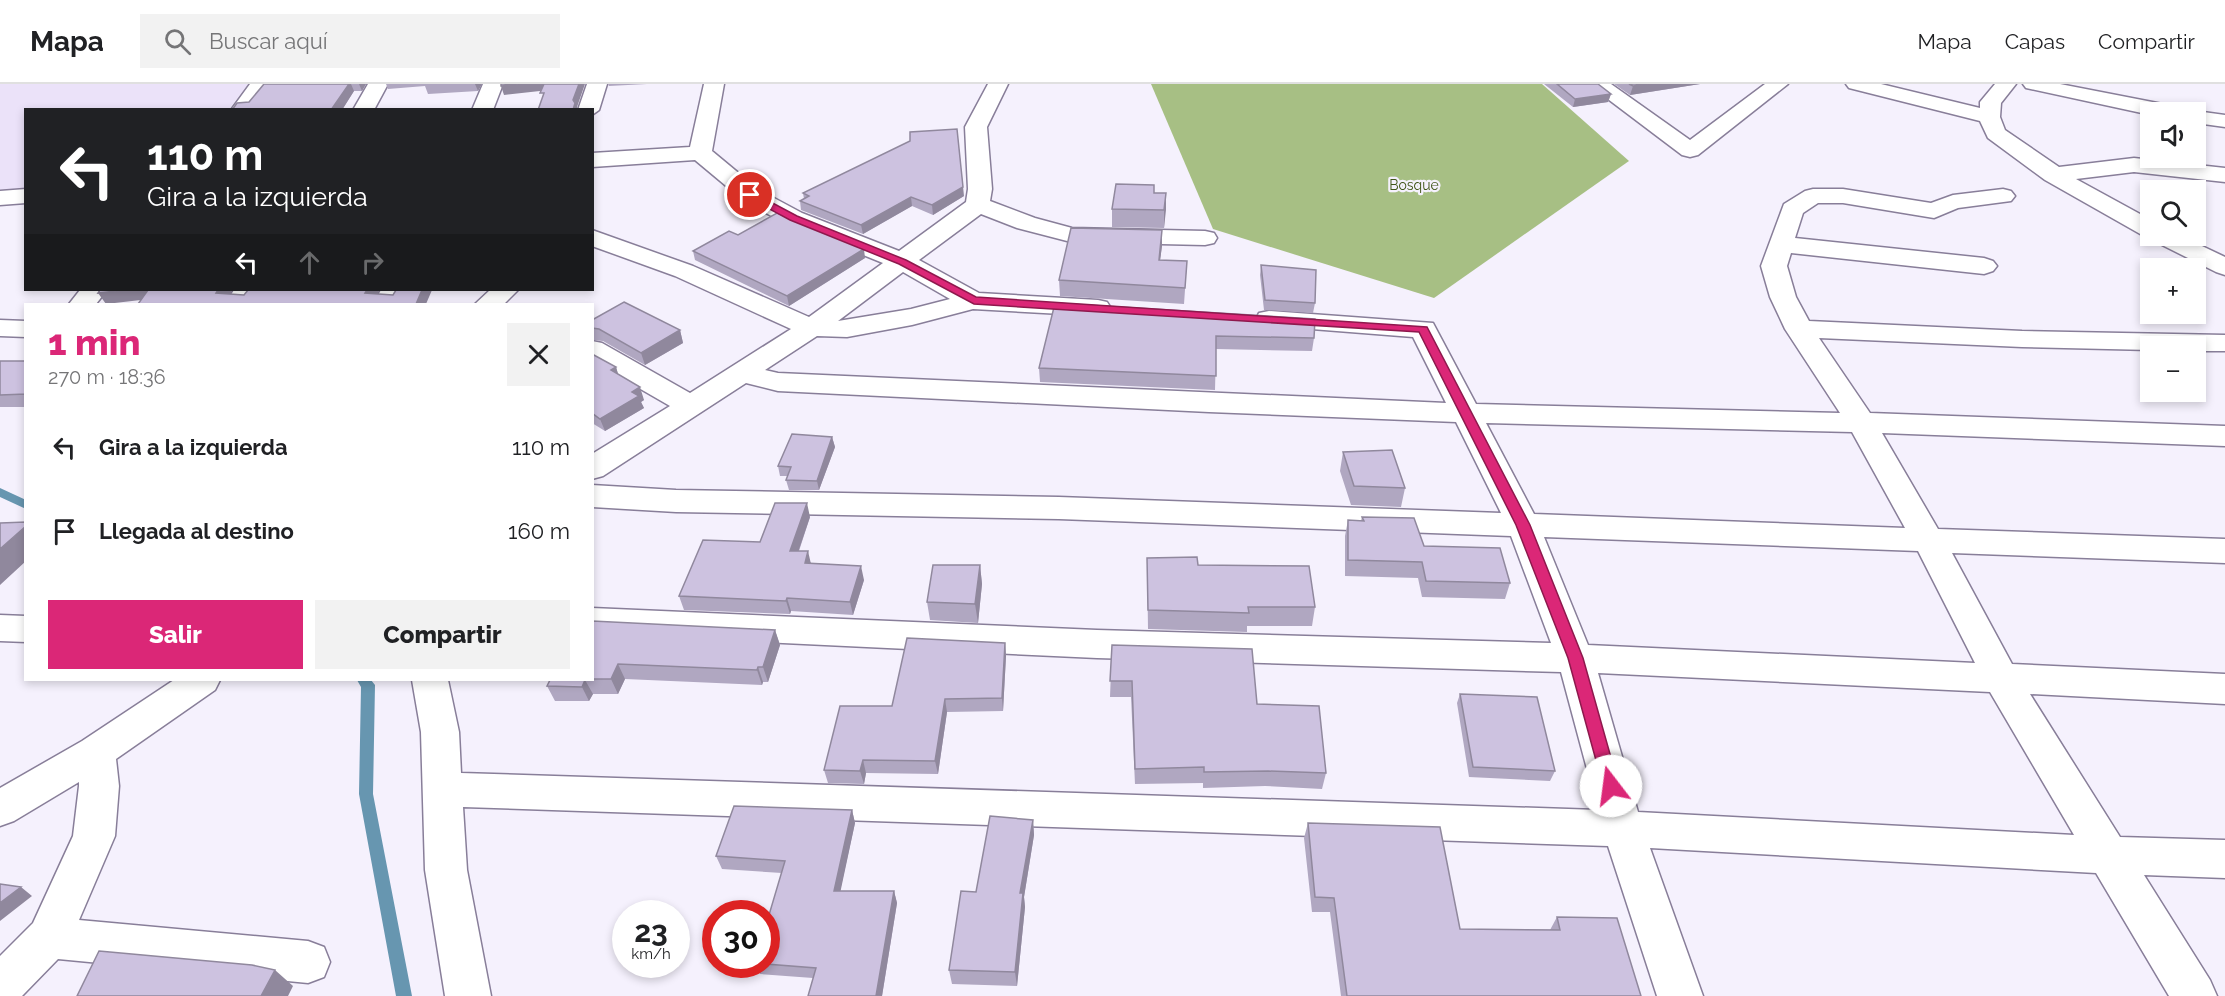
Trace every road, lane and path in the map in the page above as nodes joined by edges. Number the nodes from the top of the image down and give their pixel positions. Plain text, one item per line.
1 (261, 84) edge
2 (378, 84) edge
3 (493, 84) edge
4 (597, 84) edge
5 (714, 84) edge
6 (998, 84) edge
7 (1598, 84) edge
8 (1778, 84) edge
9 (1856, 84) edge
10 (2006, 84) edge
11 (2033, 84) edge
12 (2140, 107) edge
13 (243, 108) edge
14 (364, 108) edge
15 (483, 108) edge
16 (589, 108) edge
17 (1989, 117) junction
18 (2206, 118) edge
19 (2225, 121) edge
20 (700, 153) junction
21 (594, 160) edge
22 (2054, 175) junction
23 (2225, 175) edge
24 (24, 196) edge
25 (2003, 196) dead end
26 (0, 198) edge
27 (978, 205) junction
28 (2140, 224) edge
29 (594, 238) edge
30 (1205, 238) dead end
31 (1781, 244) junction
32 (2183, 246) edge
33 (903, 262) junction
34 (1984, 266) dead end
35 (2225, 267) edge
36 (93, 291) edge
37 (504, 291) edge
38 (974, 301) junction
39 (83, 303) edge
40 (489, 303) edge
41 (1127, 310) edge
42 (1245, 318) edge
43 (0, 328) edge
44 (811, 328) junction
45 (24, 329) edge
46 (1798, 329) junction
47 (2225, 344) edge
48 (594, 350) edge
49 (742, 373) junction
50 (692, 406) junction
51 (1465, 413) junction
52 (1861, 422) junction
53 (2225, 436) edge
54 (594, 468) edge
55 (594, 496) edge
56 (1523, 525) junction
57 (1928, 539) junction
58 (2225, 551) edge
59 (594, 621) edge
60 (0, 628) edge
61 (24, 629) edge
62 (1575, 658) junction
63 (2002, 680) junction
64 (201, 681) edge
65 (430, 681) edge
66 (2225, 689) edge
67 (96, 752) junction
68 (444, 789) junction
69 (0, 808) edge
70 (1623, 829) junction
71 (2107, 855) junction
72 (2225, 859) edge
73 (49, 938) junction
74 (308, 962) dead end
75 (0, 987) edge
76 (468, 996) edge
77 (1680, 996) edge
78 (2194, 996) edge

1 - 13 street
2 - 14 street
3 - 15 street
4 - 16 street
5 - 20 street
6 - 27 street
7 - 8 street
9 - 17 street
10 - 17 street
11 - 12 street
17 - 22 street
18 - 19 street
20 - 21 street
20 - 33 street
22 - 23 street
22 - 28 street
24 - 26 street
25 - 31 street
27 - 30 street
27 - 33 street
29 - 44 street
31 - 34 street
31 - 46 street
32 - 35 street
33 - 38 street
33 - 44 street
36 - 39 street
37 - 40 street
38 - 41 street
38 - 44 street
42 - 51 street
43 - 45 street
44 - 49 street
46 - 47 street
46 - 52 street
48 - 50 street
49 - 50 street
49 - 51 street
50 - 54 street
51 - 52 street
51 - 56 street
52 - 53 street
52 - 57 street
55 - 56 street
56 - 57 street
56 - 62 street
57 - 58 street
57 - 63 street
59 - 62 street
60 - 61 street
62 - 63 street
62 - 70 street
63 - 66 street
63 - 71 street
64 - 67 street
65 - 68 street
67 - 69 street
67 - 73 street
68 - 70 street
68 - 76 street
70 - 71 street
70 - 77 street
71 - 72 street
71 - 78 street
73 - 74 street
73 - 75 street

